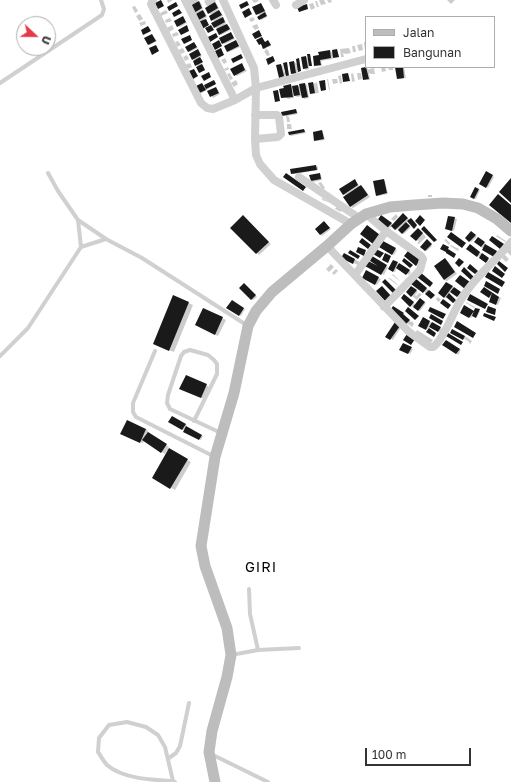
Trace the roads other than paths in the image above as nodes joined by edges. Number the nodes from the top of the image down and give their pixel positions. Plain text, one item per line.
1 (101, 0) edge
2 (152, 0) edge
3 (185, 0) edge
4 (223, 0) edge
5 (304, 0) edge
6 (296, 6) dead end
7 (365, 59) edge
8 (0, 83) edge
9 (256, 88) junction
10 (235, 100) junction
11 (255, 115) junction
12 (255, 139) junction
13 (48, 174) dead end
14 (299, 177) dead end
15 (359, 218) junction
16 (78, 220) junction
17 (386, 231) junction
18 (511, 231) edge
19 (106, 239) junction
20 (511, 242) edge
21 (327, 246) junction
22 (81, 247) junction
23 (355, 275) junction
24 (384, 307) junction
25 (248, 326) junction
26 (155, 351) dead end
27 (0, 356) edge
28 (194, 421) junction
29 (223, 434) junction
30 (215, 457) junction
31 (249, 589) dead end
32 (299, 648) dead end
33 (258, 650) junction
34 (231, 655) junction
35 (189, 703) dead end
36 (209, 752) junction
37 (169, 758) junction
38 (174, 781) edge
39 (215, 782) edge
40 (268, 782) edge

1 - 8 lane
2 - 10 street
3 - 10 street
4 - 9 street
5 - 6 street
7 - 9 street
9 - 10 street
9 - 11 street
11 - 12 street
11 - 12 street
12 - 15 street
13 - 16 lane
14 - 15 street
15 - 17 street
15 - 18 main road
15 - 21 main road
16 - 19 lane
16 - 22 lane
17 - 23 street
17 - 24 street
19 - 22 lane
19 - 25 lane
20 - 24 street
21 - 23 street
21 - 25 main road
22 - 27 lane
23 - 24 street
25 - 29 main road
26 - 30 lane
28 - 28 lane
28 - 29 lane
29 - 30 main road
30 - 34 main road
31 - 33 lane
32 - 33 lane
33 - 34 lane
34 - 36 main road
35 - 37 lane
36 - 39 main road
36 - 40 lane
37 - 38 lane
37 - 38 lane

